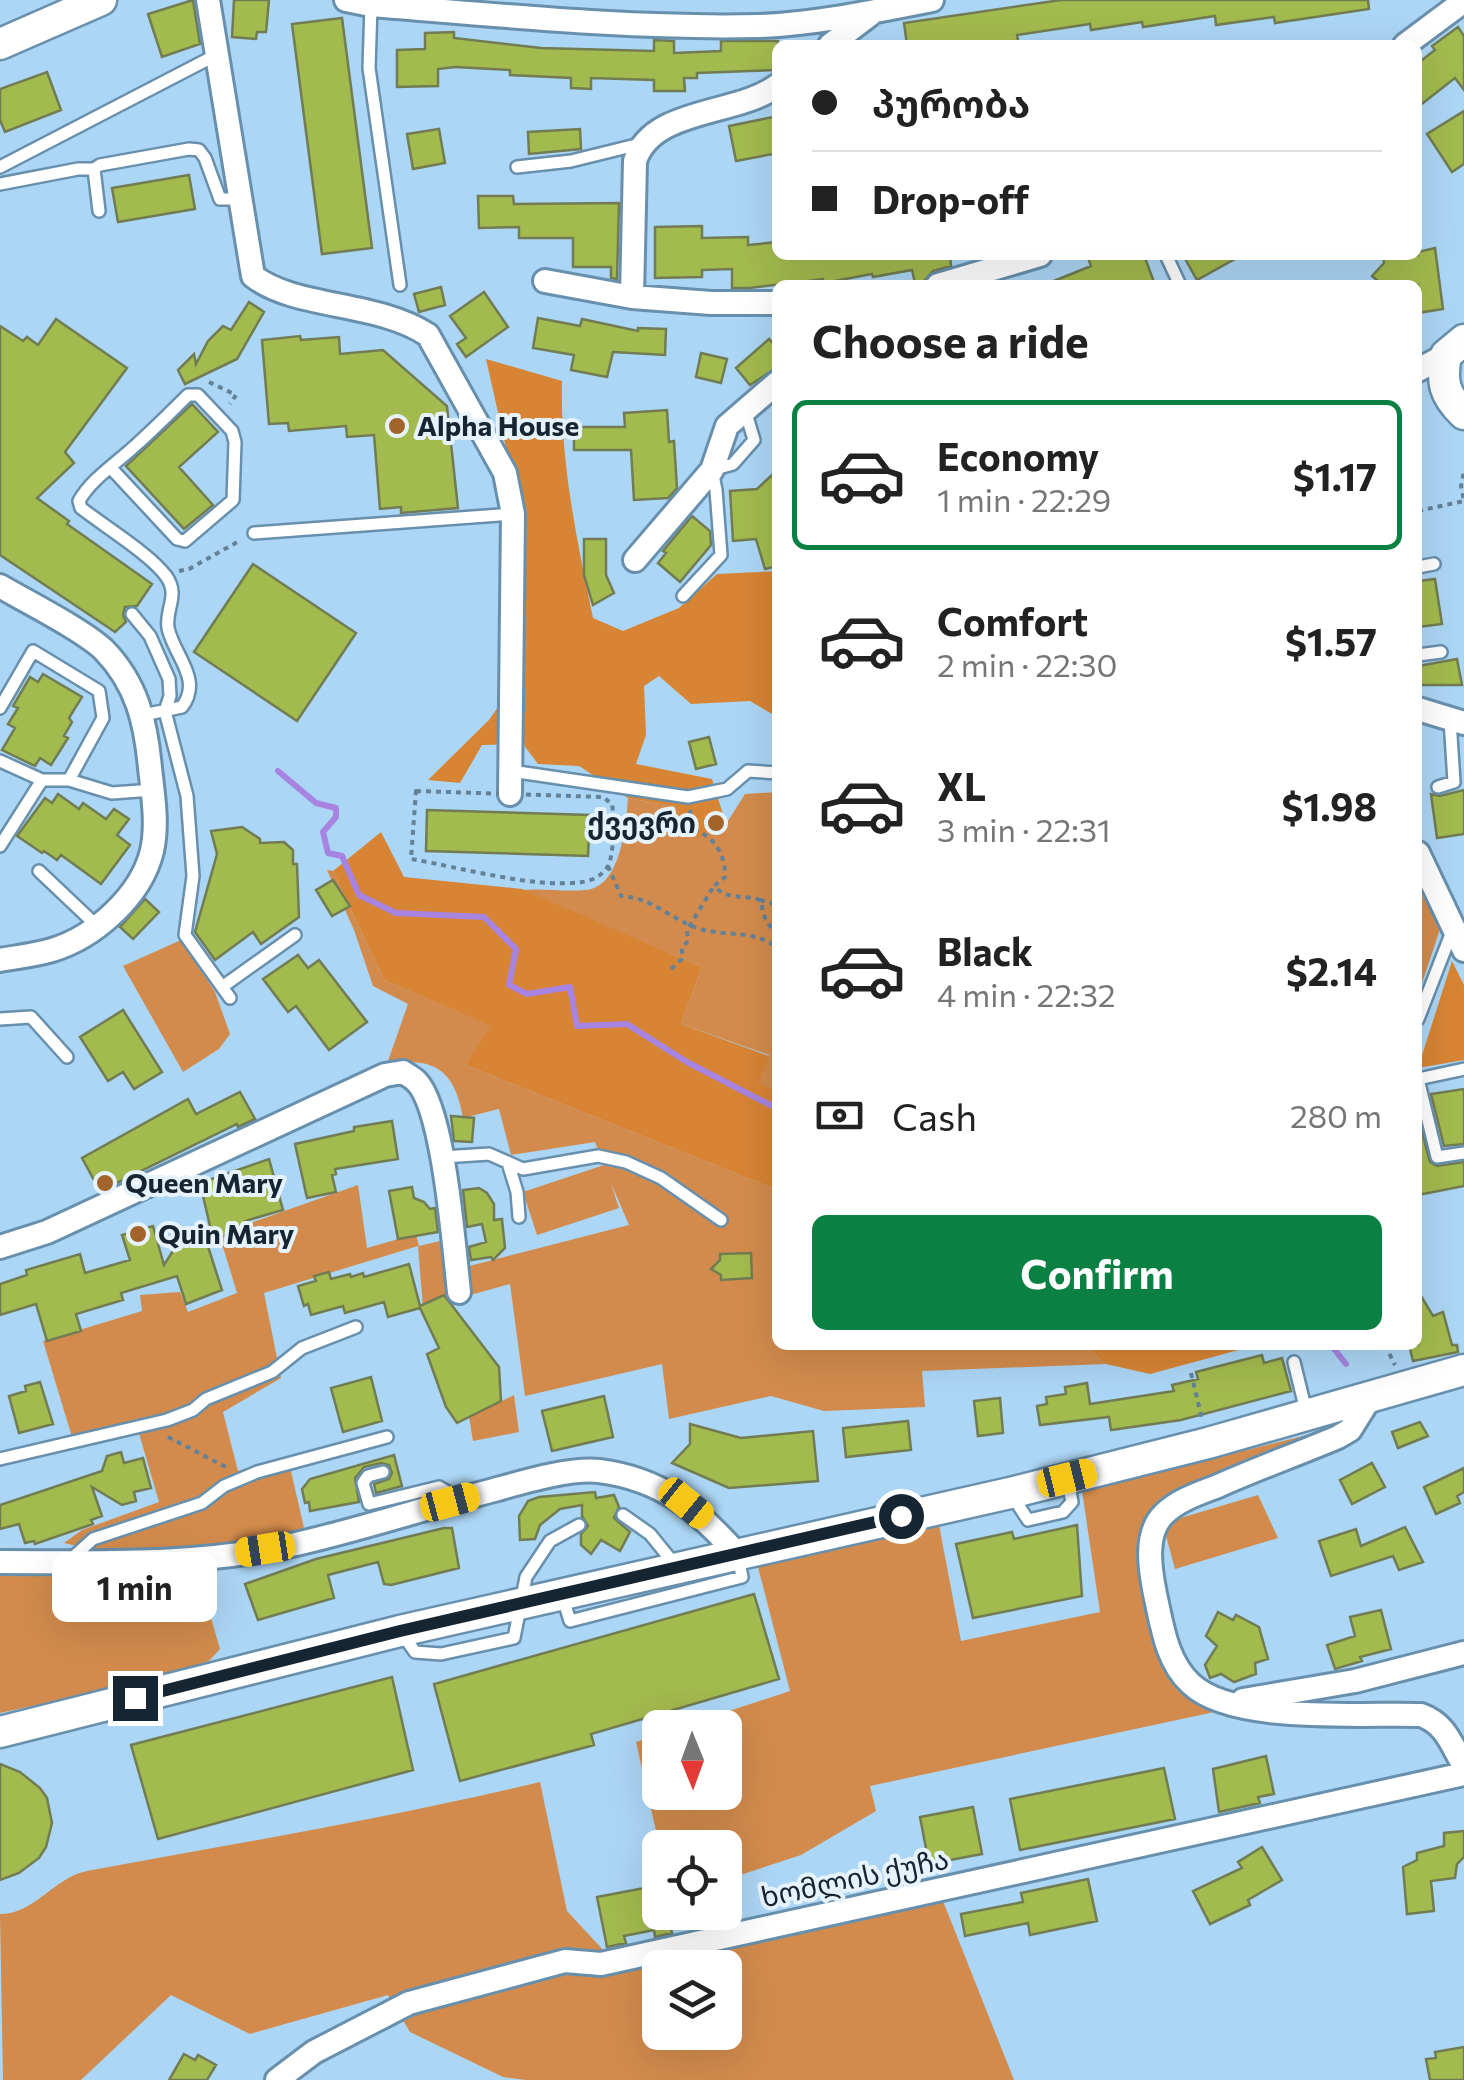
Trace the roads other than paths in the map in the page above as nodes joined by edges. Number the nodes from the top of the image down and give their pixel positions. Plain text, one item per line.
1 (101, 0) edge
2 (208, 0) edge
3 (932, 0) edge
4 (360, 2) edge
5 (1464, 2) edge
6 (874, 11) junction
7 (836, 40) edge
8 (1412, 40) edge
9 (0, 44) edge
10 (219, 54) junction
11 (772, 87) edge
12 (640, 144) junction
13 (0, 167) edge
14 (517, 167) dead end
15 (94, 169) junction
16 (0, 184) edge
17 (241, 199) junction
18 (99, 211) dead end
19 (1023, 260) edge
20 (955, 280) edge
21 (546, 282) dead end
22 (400, 284) dead end
23 (632, 297) junction
24 (772, 303) edge
25 (1455, 348) edge
26 (1422, 368) edge
27 (772, 387) edge
28 (1464, 414) edge
29 (110, 467) junction
30 (712, 470) junction
31 (513, 514) junction
32 (254, 533) road end
33 (635, 560) dead end
34 (1434, 564) dead end
35 (1422, 566) edge
36 (0, 586) edge
37 (683, 596) dead end
38 (132, 614) dead end
39 (1441, 652) dead end
40 (1422, 655) edge
41 (0, 708) edge
42 (1422, 710) edge
43 (154, 713) junction
44 (1457, 721) edge
45 (0, 760) edge
46 (772, 773) edge
47 (42, 780) junction
48 (69, 780) junction
49 (510, 783) joint
50 (1438, 788) dead end
51 (153, 790) junction
52 (0, 846) edge
53 (1422, 861) edge
54 (39, 871) dead end
55 (96, 925) junction
56 (1454, 925) junction
57 (295, 936) dead end
58 (1464, 950) edge
59 (0, 960) edge
60 (1422, 1009) edge
61 (0, 1019) edge
62 (67, 1058) dead end
63 (1464, 1069) edge
64 (1422, 1078) edge
65 (1422, 1095) edge
66 (1464, 1153) edge
67 (443, 1157) junction
68 (508, 1163) junction
69 (519, 1217) dead end
70 (721, 1220) dead end
71 (0, 1246) edge
72 (459, 1292) dead end
73 (356, 1327) dead end
74 (1294, 1362) dead end
75 (1464, 1370) edge
76 (1370, 1398) junction
77 (1307, 1415) junction
78 (387, 1437) dead end
79 (0, 1459) edge
80 (383, 1472) dead end
81 (450, 1502) junction
82 (623, 1515) dead end
83 (579, 1526) dead end
84 (738, 1555) junction
85 (0, 1562) edge
86 (68, 1562) junction
87 (678, 1569) junction
88 (562, 1594) junction
89 (520, 1604) junction
90 (1464, 1653) edge
91 (1227, 1702) junction
92 (0, 1732) edge
93 (1464, 1766) edge
94 (1464, 1774) edge
95 (277, 2080) edge

1 - 9 main road
2 - 10 street
3 - 6 street
4 - 6 street
4 - 22 lane
5 - 8 street
6 - 7 street
10 - 13 lane
10 - 17 street
11 - 12 street
12 - 14 lane
12 - 23 street
15 - 16 lane
15 - 17 lane
15 - 18 lane
17 - 31 street
19 - 20 street
21 - 23 street
23 - 24 street
25 - 26 street
25 - 28 main road
27 - 30 street
29 - 29 lane
29 - 43 lane
30 - 33 street
30 - 37 lane
31 - 32 lane
31 - 49 street
34 - 35 lane
36 - 43 street
38 - 43 lane
39 - 40 lane
41 - 48 lane
42 - 44 street
43 - 51 street
43 - 57 lane
44 - 50 lane
45 - 47 lane
46 - 49 lane
47 - 48 lane
47 - 52 lane
48 - 51 lane
51 - 55 street
53 - 56 street
54 - 55 lane
55 - 59 street
56 - 58 street
56 - 60 lane
61 - 62 lane
63 - 64 lane
65 - 66 lane
67 - 68 lane
67 - 71 street
67 - 72 street
68 - 69 lane
68 - 70 lane
73 - 79 lane
74 - 77 lane
75 - 76 main road
76 - 77 main road
76 - 91 street
77 - 84 main road
78 - 86 lane
80 - 81 lane
81 - 84 street
81 - 86 street
82 - 87 lane
83 - 89 lane
84 - 87 main road
84 - 88 lane
85 - 86 street
87 - 88 main road
88 - 89 main road
89 - 92 main road
90 - 91 street
91 - 93 street
94 - 95 street, ხომლის ქუჩა

